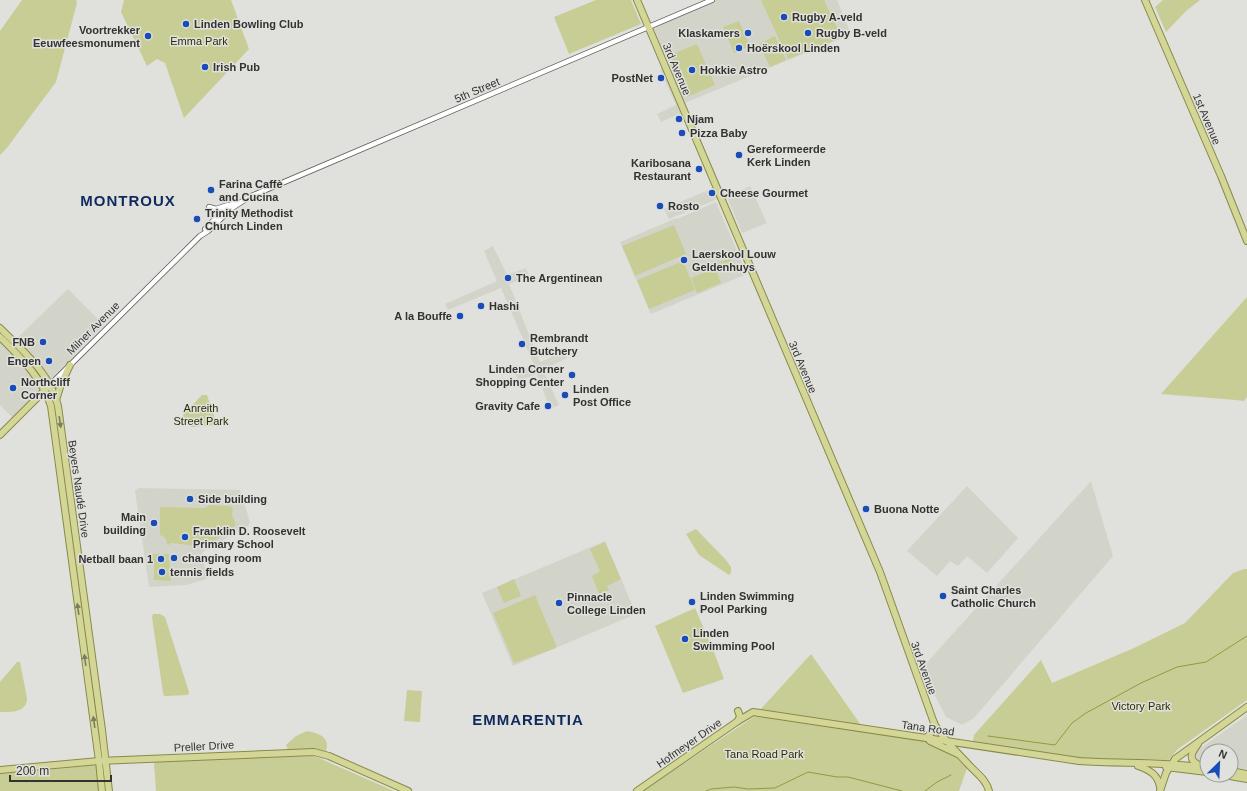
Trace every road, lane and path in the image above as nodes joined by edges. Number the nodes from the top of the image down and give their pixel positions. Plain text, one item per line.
1 (637, 0) edge
2 (712, 0) edge
3 (1145, 0) edge
4 (1149, 0) edge
5 (649, 27) junction
6 (1170, 57) junction
7 (249, 197) junction
8 (231, 205) junction
9 (209, 207) dead end
10 (214, 222) junction
11 (1247, 241) edge
12 (0, 328) edge
13 (0, 337) edge
14 (70, 365) junction
15 (50, 385) junction
16 (45, 390) junction
17 (37, 398) junction
18 (56, 400) junction
19 (50, 402) junction
20 (0, 435) edge
21 (1247, 707) edge
22 (738, 711) dead end
23 (753, 712) joint
24 (738, 721) junction
25 (934, 723) junction
26 (924, 738) junction
27 (1202, 740) junction
28 (948, 742) junction
29 (1199, 743) edge
30 (1199, 743) edge
31 (964, 744) junction
32 (960, 754) junction
33 (102, 760) junction
34 (1101, 762) junction
35 (1170, 765) junction
36 (1138, 766) junction
37 (1199, 766) edge
38 (1199, 768) edge
39 (0, 770) edge
40 (405, 790) edge
41 (1160, 790) edge
42 (102, 791) edge
43 (109, 791) edge
44 (637, 791) edge
45 (989, 791) edge

1 - 5 main road, 3rd Avenue
2 - 5 street, 5th Street
3 - 6 main road, 1st Avenue
4 - 6 main road, 1st Avenue
5 - 7 street, 5th Street
5 - 25 main road, 3rd Avenue
6 - 11 main road, 1st Avenue
7 - 8 street, 5th Street
7 - 10 street, 5th Street
8 - 9 street
8 - 10 street, 5th Street
10 - 14 street, Milner Avenue
12 - 15 main road, Beyers Naudé Drive
13 - 16 main road, Beyers Naudé Drive
14 - 15 street, Milner Avenue
14 - 18 main road
15 - 16 main road, Milner Avenue
15 - 18 main road, Beyers Naudé Drive
16 - 17 main road, Milner Avenue
16 - 19 main road, Beyers Naudé Drive
17 - 19 main road
17 - 20 main road, Milner Avenue
18 -> 33 main road, Beyers Naudé Drive
33 -> 19 main road, Beyers Naudé Drive
21 - 27 main road
22 - 24 main road
23 - 24 main road, Hofmeyer Drive
23 - 26 main road, Tana Road
24 - 44 main road, Hofmeyer Drive
25 - 26 main road
25 - 28 main road, 3rd Avenue
26 - 28 main road, Tana Road
26 - 32 main road
27 - 29 main road
27 - 35 main road
28 - 31 main road, Tana Road
28 - 32 main road, 3rd Avenue
30 - 37 main road
31 - 32 main road
31 - 34 main road, Tana Road
32 - 45 main road, 3rd Avenue
33 - 39 main road, Preller Drive
33 - 40 main road, Preller Drive
33 - 42 main road, Beyers Naudé Drive
33 - 43 main road, Beyers Naudé Drive
34 - 35 main road, Tana Road
34 - 36 main road, Tana Road
35 - 36 main road, Tana Road
35 - 38 main road
35 - 41 main road
36 - 41 main road

